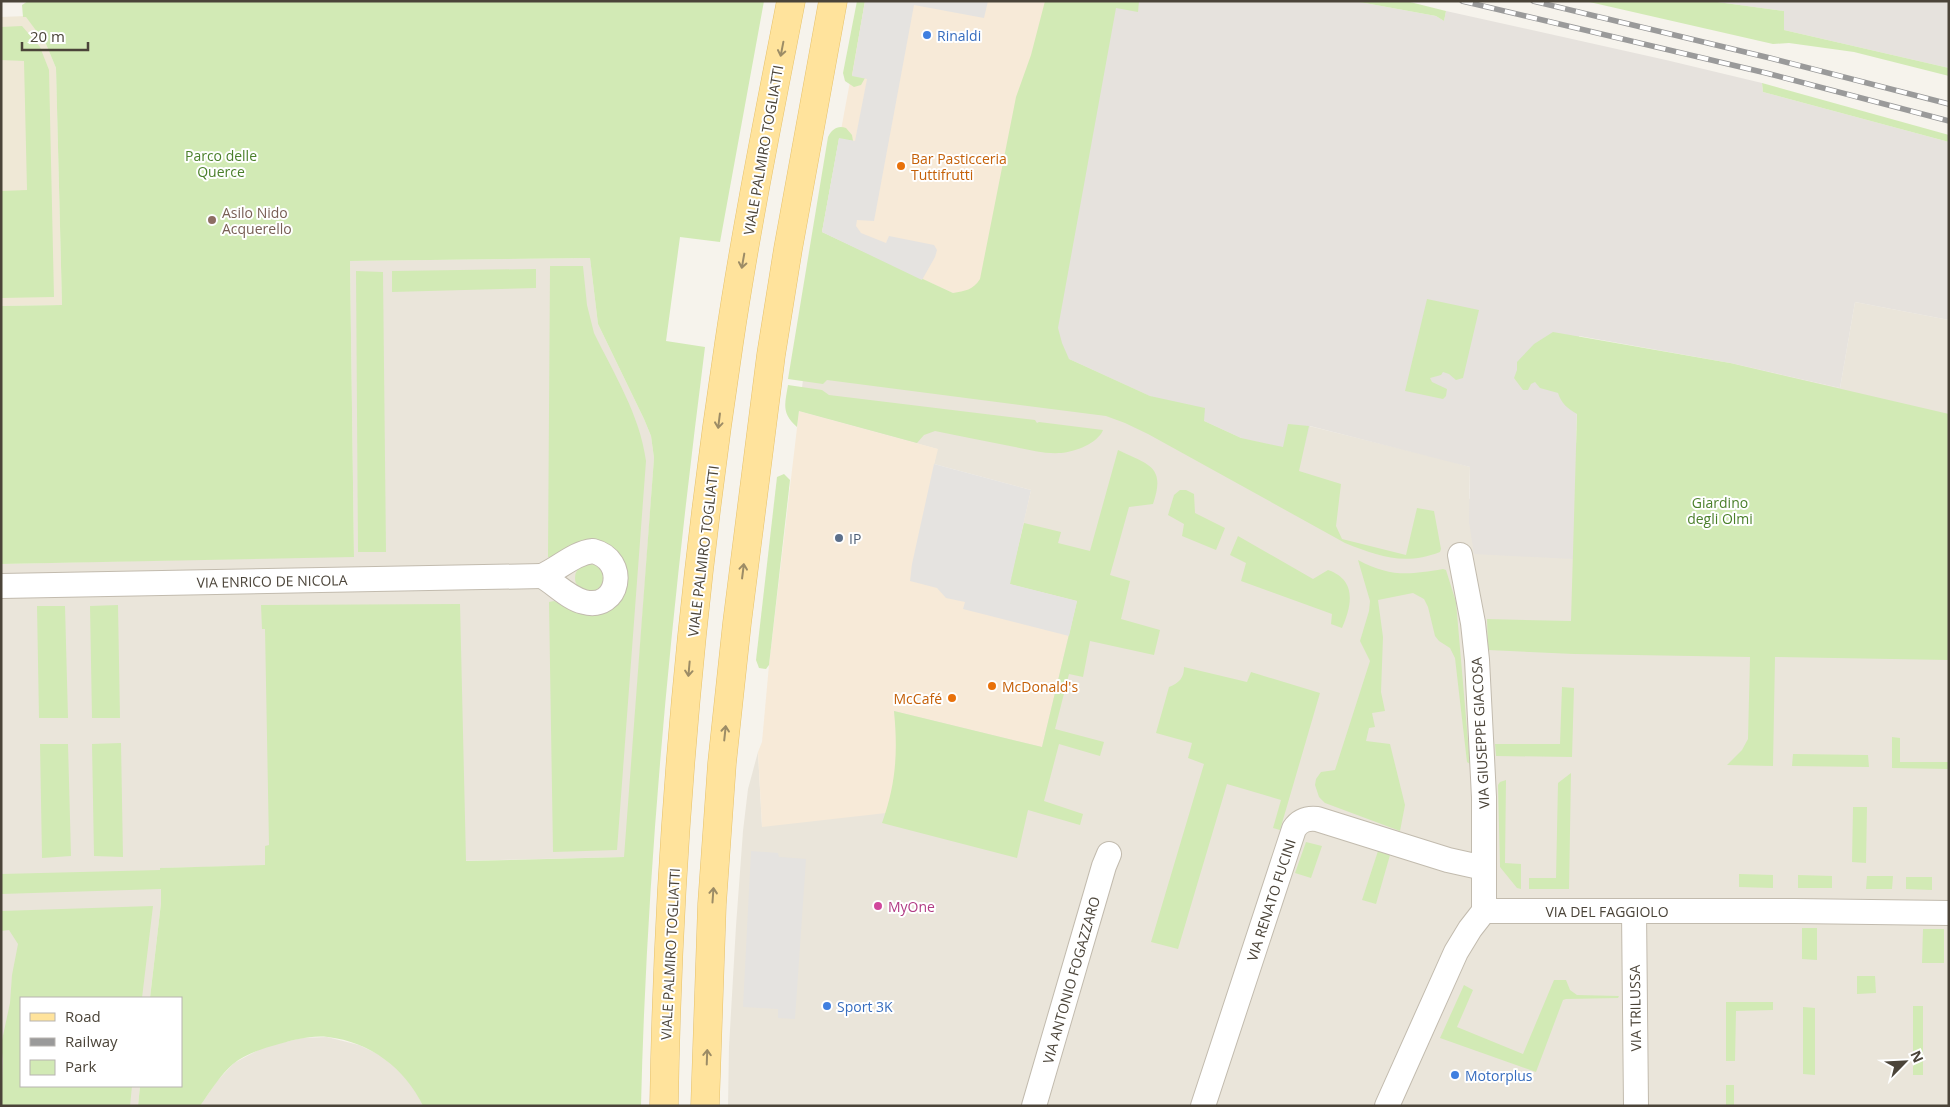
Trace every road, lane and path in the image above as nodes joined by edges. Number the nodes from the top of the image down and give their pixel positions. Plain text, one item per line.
1 (791, 1) edge
2 (833, 1) edge
3 (1460, 555) dead end
4 (542, 576) dead end
5 (1, 586) edge
6 (1109, 854) dead end
7 (1484, 868) junction
8 (1484, 911) junction
9 (1634, 911) junction
10 (1949, 913) edge
11 (664, 1106) edge
12 (705, 1106) edge
13 (1034, 1106) edge
14 (1203, 1106) edge
15 (1387, 1106) edge
16 (1636, 1106) edge

1 -> 11 main road, VIALE PALMIRO TOGLIATTI
12 -> 2 main road
3 - 7 street, VIA GIUSEPPE GIACOSA
4 - 5 street, VIA ENRICO DE NICOLA
6 - 13 street, VIA ANTONIO FOGAZZARO
7 - 8 street, VIA GIUSEPPE GIACOSA
7 - 14 street, VIA RENATO FUCINI
8 - 9 street, VIA DEL FAGGIOLO
8 - 15 street
9 - 10 street, VIA DEL FAGGIOLO
9 - 16 street, VIA TRILUSSA

